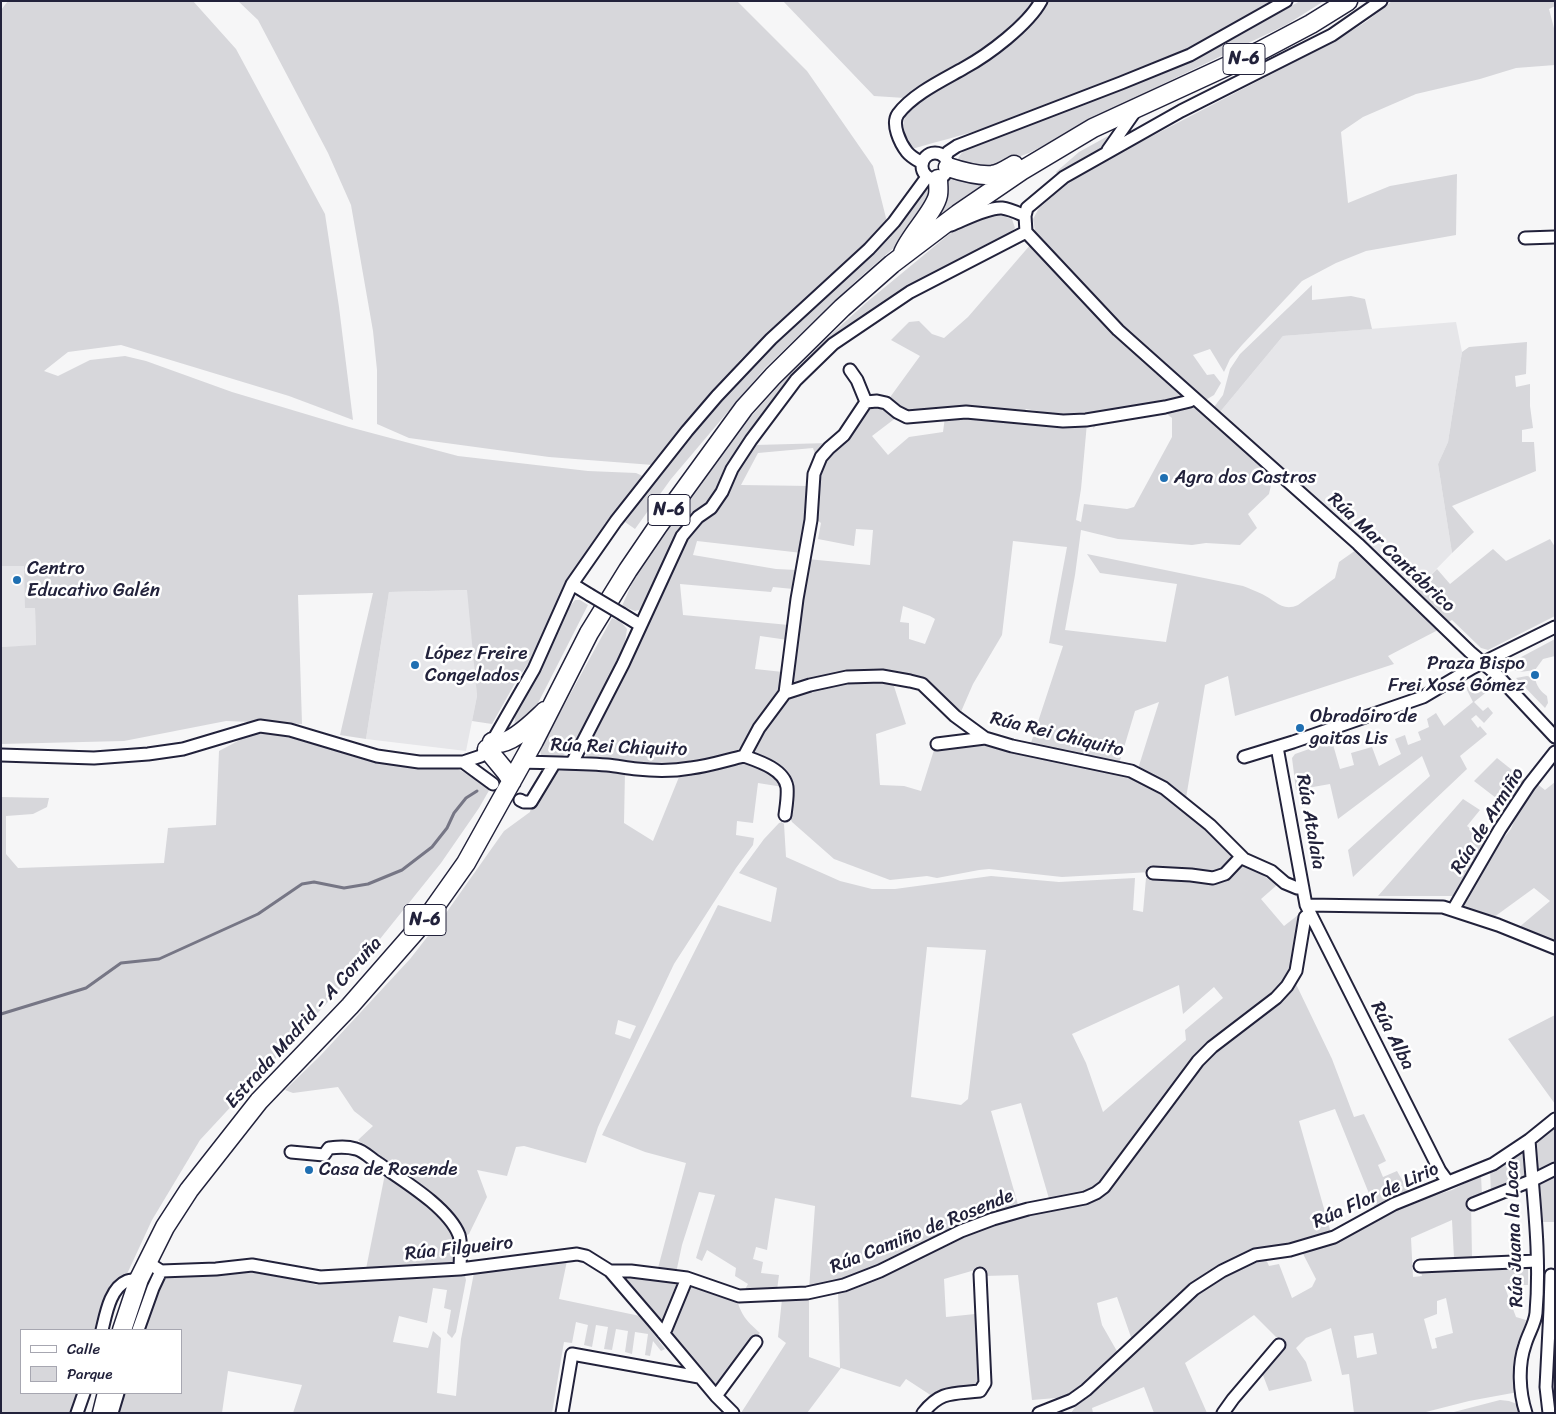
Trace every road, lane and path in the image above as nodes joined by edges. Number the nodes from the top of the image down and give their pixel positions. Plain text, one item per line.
1 (1041, 1) edge
2 (1286, 1) edge
3 (1348, 1) edge
4 (1381, 1) edge
5 (1136, 109) junction
6 (1050, 153) junction
7 (1106, 153) junction
8 (922, 163) junction
9 (939, 170) junction
10 (1025, 216) junction
11 (938, 230) junction
12 (1026, 232) junction
13 (1555, 237) edge
14 (1525, 238) dead end
15 (901, 258) junction
16 (850, 370) dead end
17 (1193, 397) junction
18 (866, 402) junction
19 (572, 584) junction
20 (640, 625) junction
21 (1555, 627) edge
22 (1482, 662) junction
23 (785, 693) junction
24 (553, 704) junction
25 (1555, 737) edge
26 (985, 738) junction
27 (937, 744) dead end
28 (490, 745) junction
29 (1277, 746) junction
30 (1555, 752) edge
31 (1, 755) edge
32 (744, 756) junction
33 (1244, 757) dead end
34 (463, 762) junction
35 (522, 762) junction
36 (572, 763) junction
37 (554, 764) junction
38 (512, 782) junction
39 (494, 784) dead end
40 (520, 800) dead end
41 (785, 815) dead end
42 (1241, 857) junction
43 (1153, 873) dead end
44 (1303, 888) junction
45 (1308, 909) junction
46 (1453, 910) junction
47 (1555, 948) edge
48 (1555, 1119) edge
49 (1529, 1140) junction
50 (291, 1152) dead end
51 (1555, 1170) edge
52 (1533, 1180) junction
53 (1448, 1182) junction
54 (1473, 1204) dead end
55 (1537, 1261) junction
56 (1420, 1266) dead end
57 (154, 1267) junction
58 (460, 1269) junction
59 (610, 1271) junction
60 (980, 1274) dead end
61 (1537, 1274) junction
62 (1553, 1275) edge
63 (687, 1278) junction
64 (139, 1279) junction
65 (1533, 1327) junction
66 (102, 1329) edge
67 (122, 1329) edge
68 (138, 1329) edge
69 (1552, 1329) edge
70 (663, 1332) junction
71 (756, 1342) dead end
72 (1279, 1345) dead end
73 (699, 1377) junction
74 (84, 1394) edge
75 (106, 1394) edge
76 (118, 1394) edge
77 (716, 1396) junction
78 (725, 1410) edge
79 (76, 1413) edge
80 (102, 1413) edge
81 (112, 1413) edge
82 (562, 1413) edge
83 (923, 1413) edge
84 (1039, 1413) edge
85 (1223, 1413) edge
86 (1526, 1413) edge
87 (1549, 1413) edge

1 - 8 street
2 - 9 street
3 - 5 highway, Estrada Madrid - A Coruña / N-6
4 - 7 street
5 - 6 highway, Estrada Madrid - A Coruña / N-6
5 - 7 street
6 - 9 highway
6 - 11 highway, Estrada Madrid - A Coruña / N-6
7 - 10 street
8 - 9 street
8 - 9 street
9 - 15 highway
9 - 19 street
10 - 11 street
10 - 12 street
11 - 15 highway, Estrada Madrid - A Coruña / N-6
12 - 17 street, Rúa Mar Cantábrico
12 - 20 street
13 - 14 street
15 - 24 highway, Estrada Madrid - A Coruña / N-6
16 - 18 street
17 - 18 street
17 - 22 street, Rúa Mar Cantábrico
18 - 23 street
19 - 20 street, bridge
19 - 28 street
20 - 36 street
21 - 22 street
22 - 25 street, Rúa Mar Cantábrico
22 - 29 street
23 - 26 street, Rúa Rei Chiquito
23 - 32 street
24 - 28 highway
24 - 35 highway, Estrada Madrid - A Coruña / N-6
26 - 27 street
26 - 42 street, Rúa Rei Chiquito
28 - 34 street
28 - 38 highway
29 - 33 street
29 - 44 street, Rúa Atalaia
30 - 46 street, Rúa de Armiño
31 - 34 street
32 - 36 street, Rúa Rei Chiquito
32 - 41 street
34 - 39 street
35 - 37 street, Rúa Rei Chiquito
35 - 38 highway, Estrada Madrid - A Coruña / N-6
36 - 37 street, Rúa Rei Chiquito
37 - 40 street
38 - 57 highway, Estrada Madrid - A Coruña / N-6
42 - 43 street
42 - 44 street, Rúa Rei Chiquito
44 - 45 street, Rúa Atalaia
45 - 46 street
45 - 53 street, Rúa Alba
45 - 63 street, Rúa Camiño de Rosende
46 - 47 street
48 - 49 street, Rúa Flor de Lirio
49 - 52 street, Rúa Juana la Loca
49 - 53 street, Rúa Flor de Lirio
50 - 58 street
51 - 52 street
52 - 54 street
52 - 55 street, Rúa Juana la Loca
53 - 84 street, Rúa Flor de Lirio
55 - 56 street
55 - 61 street, Rúa Juana la Loca
57 - 58 street, Rúa Filgueiro
57 - 64 highway, Estrada Madrid - A Coruña / N-6
57 - 68 street
58 - 59 street, Rúa Filgueiro
59 - 63 street, Rúa Camiño de Rosende
59 - 70 street, Rúa Filgueiro
60 - 83 street
61 - 62 street
61 - 65 street, Rúa Juana la Loca
62 - 69 street, Rúa Juana la Loca
63 - 70 street
64 - 66 street
64 - 67 highway, Estrada Madrid - A Coruña / N-6
65 - 69 street
65 - 86 street, Rúa Juana la Loca
69 - 87 street, Rúa Juana la Loca
70 - 73 street, Rúa Filgueiro
71 - 77 street
72 - 85 street
73 - 77 street, Rúa Filgueiro
73 - 82 street
74 - 79 street
75 - 80 highway
76 - 81 street
77 - 78 street, Rúa Filgueiro

